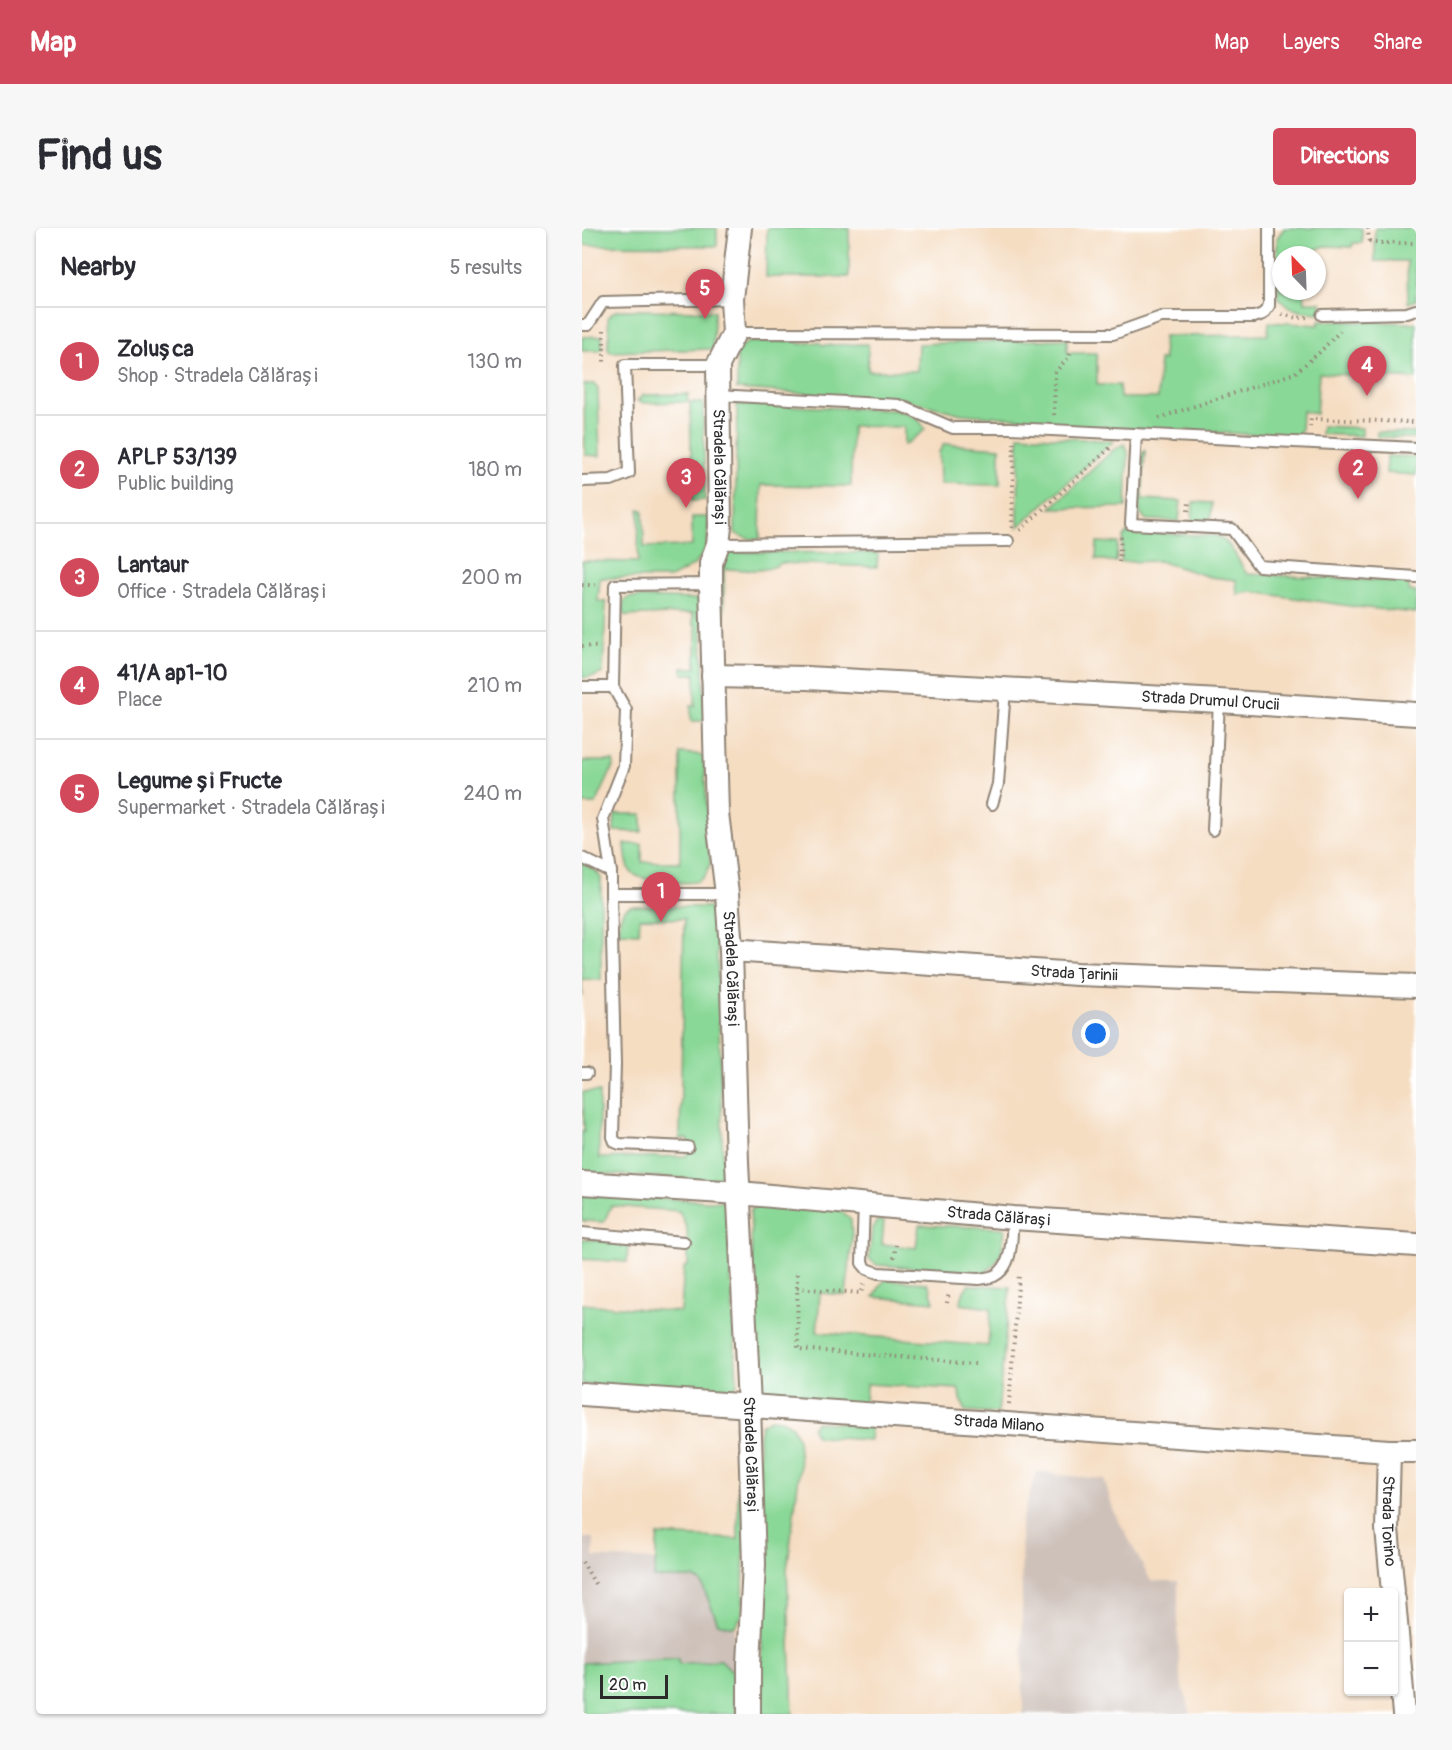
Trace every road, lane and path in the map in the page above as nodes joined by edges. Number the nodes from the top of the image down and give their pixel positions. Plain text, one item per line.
1 (740, 228) edge
2 (1269, 228) edge
3 (1368, 228) edge
4 (1416, 243) edge
5 (732, 299) junction
6 (1267, 310) junction
7 (1416, 310) edge
8 (1322, 315) joint
9 (1357, 315) junction
10 (582, 325) edge
11 (604, 327) dead end
12 (734, 333) junction
13 (1072, 334) junction
14 (718, 364) junction
15 (604, 365) dead end
16 (718, 395) junction
17 (1158, 419) dead end
18 (1311, 419) dead end
19 (1416, 422) edge
20 (1015, 428) junction
21 (1053, 430) junction
22 (1131, 434) junction
23 (1416, 448) edge
24 (582, 481) edge
25 (1122, 529) dead end
26 (1008, 541) dead end
27 (718, 544) junction
28 (1119, 562) dead end
29 (1416, 577) edge
30 (711, 584) junction
31 (713, 676) junction
32 (582, 687) edge
33 (613, 687) junction
34 (1005, 689) junction
35 (1219, 701) junction
36 (1416, 714) edge
37 (992, 804) dead end
38 (1213, 830) dead end
39 (582, 858) edge
40 (611, 872) junction
41 (611, 894) junction
42 (727, 894) junction
43 (731, 950) junction
44 (1416, 986) edge
45 (688, 1147) dead end
46 (582, 1183) edge
47 (739, 1192) junction
48 (864, 1203) junction
49 (1013, 1218) junction
50 (582, 1233) edge
51 (684, 1242) dead end
52 (1416, 1245) edge
53 (1020, 1264) dead end
54 (867, 1269) junction
55 (797, 1274) dead end
56 (797, 1288) junction
57 (976, 1363) dead end
58 (582, 1394) edge
59 (749, 1405) junction
60 (1008, 1423) junction
61 (1389, 1451) junction
62 (1416, 1451) edge
63 (582, 1562) edge
64 (597, 1587) dead end
65 (1393, 1588) edge
66 (1398, 1642) edge
67 (748, 1714) edge
68 (1404, 1714) edge

1 - 5 street
2 - 6 lane
3 - 4 path
5 - 10 lane
5 - 12 street
6 - 8 path
6 - 13 lane
7 - 9 lane
8 - 9 lane
9 - 17 path
11 - 15 path
12 - 13 lane
12 - 14 street, Stradela Călărași
13 - 21 path
14 - 16 street, Stradela Călărași
14 - 24 lane
16 - 20 lane
16 - 27 street, Stradela Călărași
18 - 19 path
20 - 21 lane
20 - 22 path
21 - 22 lane
22 - 23 lane
22 - 29 lane
25 - 28 path
26 - 27 lane
27 - 30 street, Stradela Călărași
30 - 31 street, Stradela Călărași
30 - 33 lane
31 - 34 street, Strada Drumul Crucii
31 - 42 street, Stradela Călărași
32 - 33 lane
33 - 40 lane
34 - 35 street, Strada Drumul Crucii
34 - 37 lane
35 - 36 street, Strada Drumul Crucii
35 - 38 lane
39 - 40 lane
40 - 41 lane
41 - 42 lane
41 - 45 lane
42 - 43 street, Stradela Călărași
43 - 44 street, Strada Țarinii
43 - 47 street, Stradela Călărași
46 - 47 street, Strada Călărași
47 - 48 street, Strada Călărași
47 - 59 street, Stradela Călărași
48 - 49 street, Strada Călărași
48 - 54 lane
49 - 52 street, Strada Călărași
49 - 54 lane
50 - 51 lane
53 - 60 path
54 - 56 path
55 - 56 path
56 - 57 path
58 - 59 street, Strada Milano
59 - 60 street, Strada Milano
59 - 67 street, Stradela Călărași
60 - 61 street, Strada Milano
61 - 62 street, Strada Milano
61 - 65 street, Strada Torino
63 - 64 path
66 - 68 street

